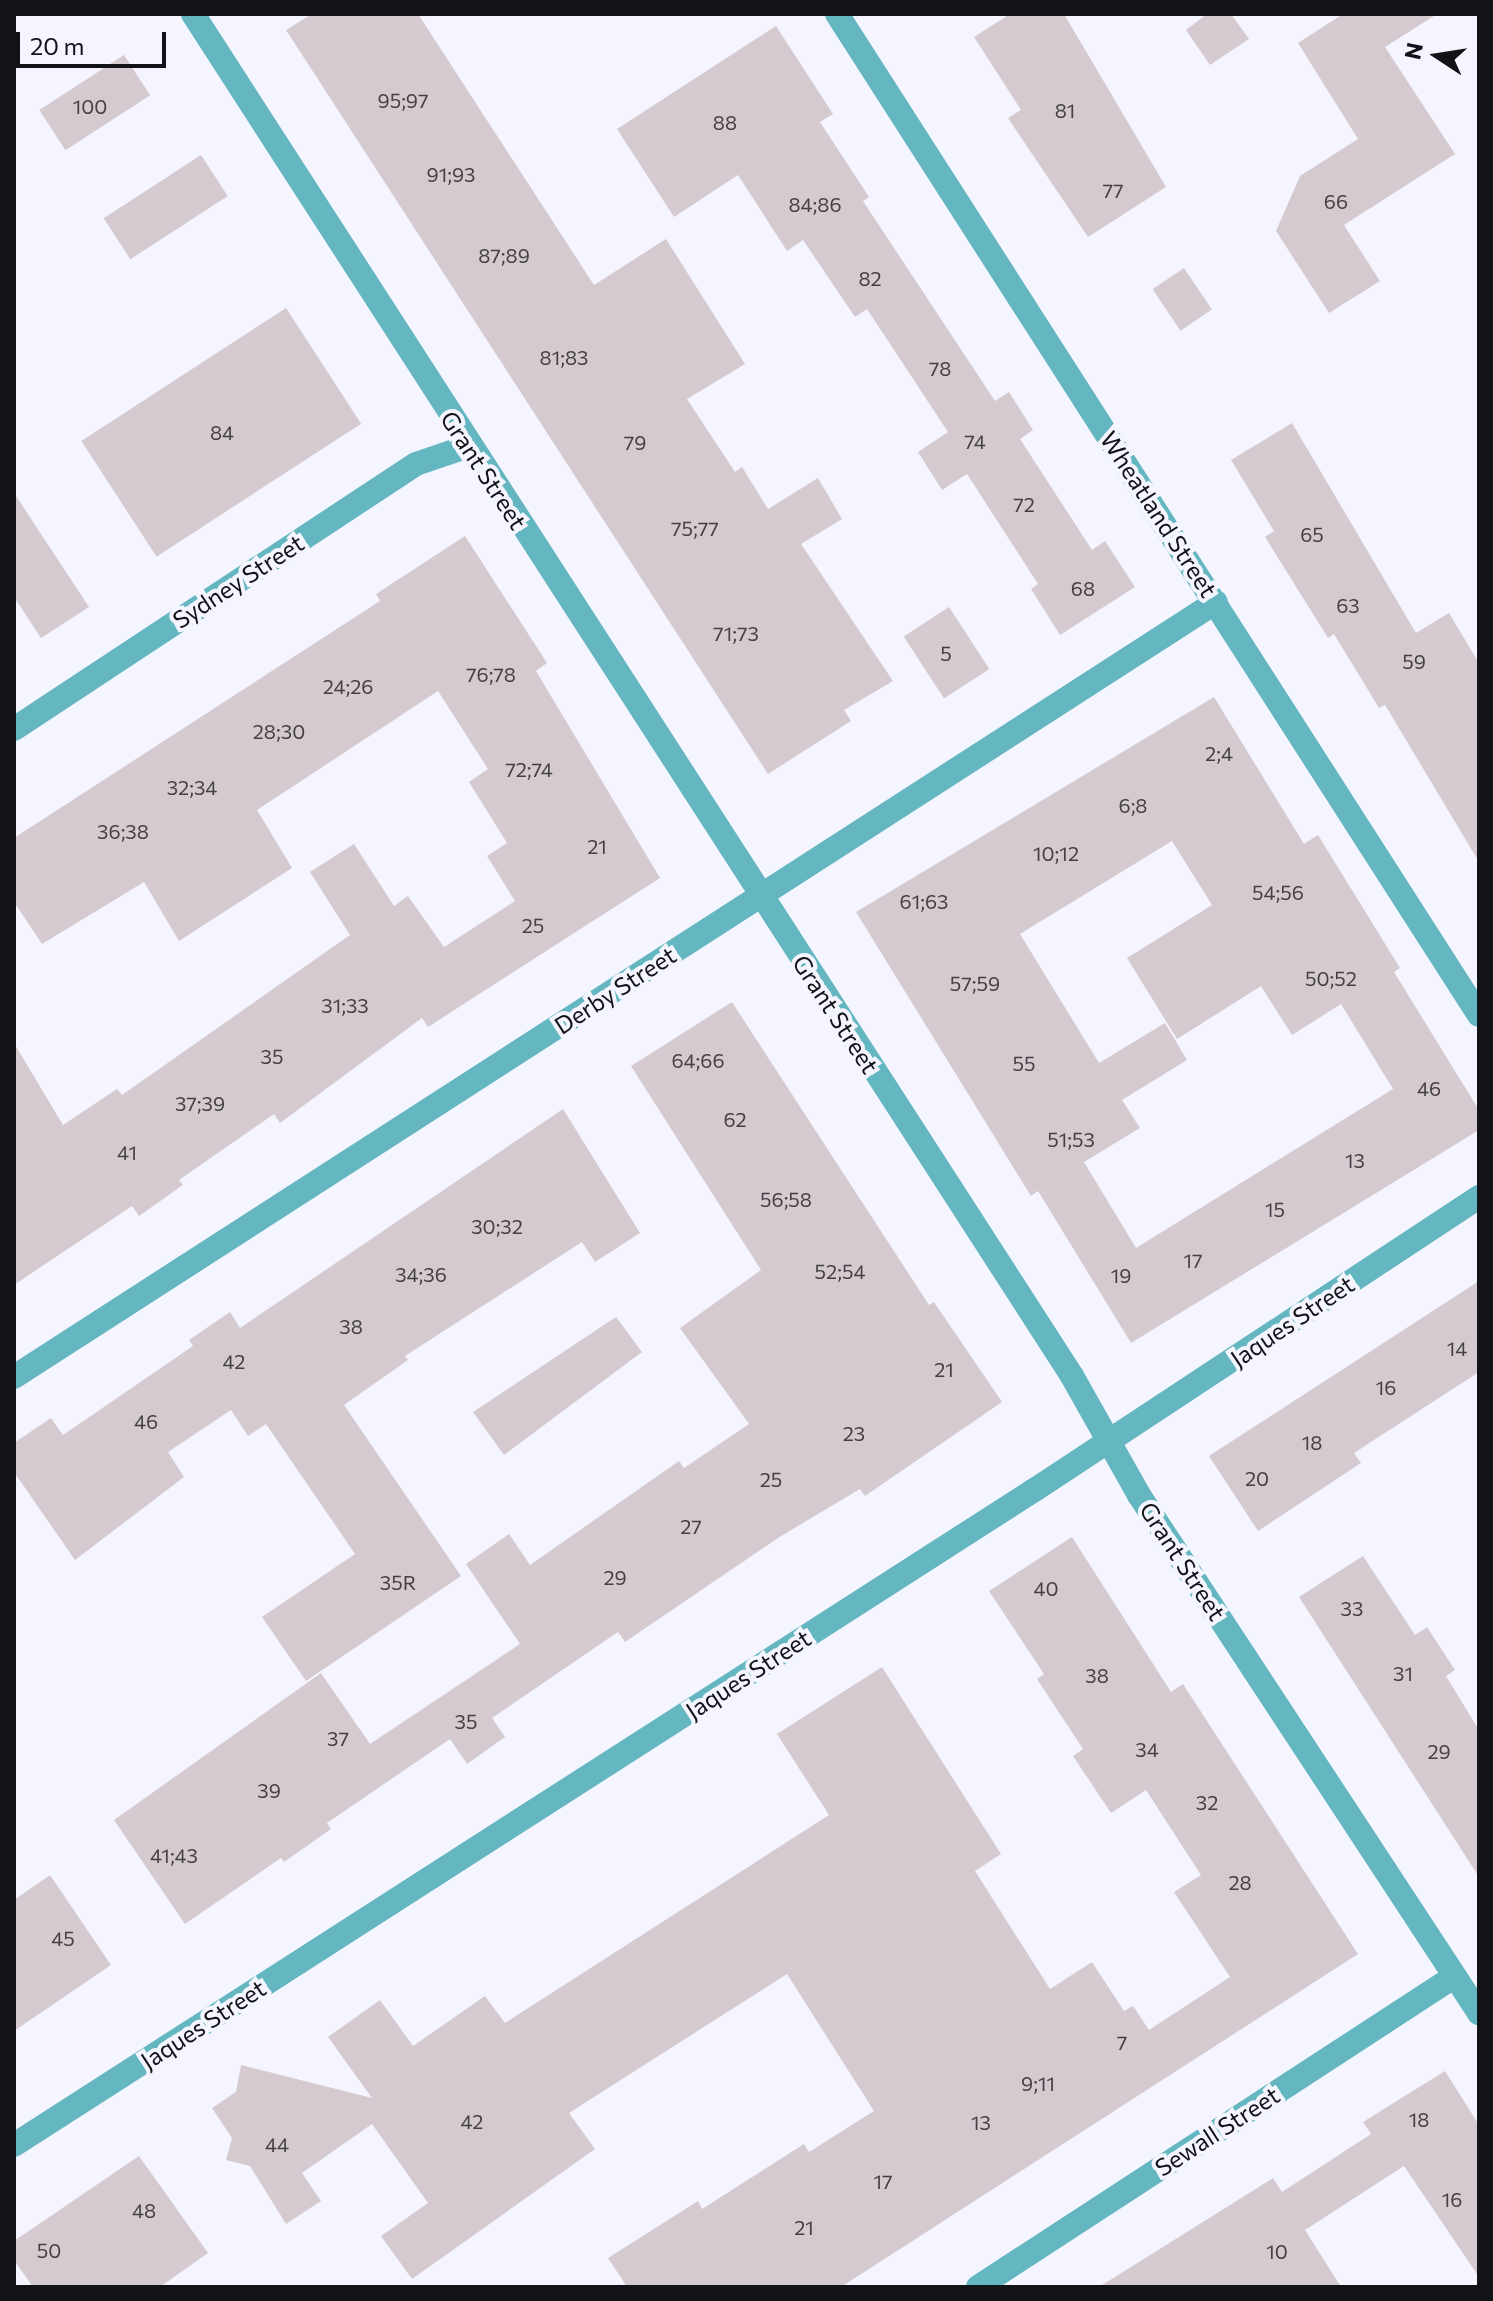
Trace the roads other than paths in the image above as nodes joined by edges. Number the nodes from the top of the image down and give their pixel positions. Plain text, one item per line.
1 (193, 14) edge
2 (837, 14) edge
3 (469, 446) junction
4 (1216, 602) junction
5 (14, 729) edge
6 (759, 898) junction
7 (1479, 1015) edge
8 (1479, 1197) edge
9 (14, 1377) edge
10 (1111, 1437) junction
11 (1455, 1976) junction
12 (1479, 2013) edge
13 (14, 2145) edge
14 (978, 2287) edge

1 - 3 street, Grant Street
2 - 4 street, Wheatland Street
3 - 5 street, Sydney Street
3 - 6 street, Grant Street
4 - 6 street, Derby Street
4 - 7 street, Wheatland Street
6 - 9 street, Derby Street
6 - 10 street, Grant Street
8 - 10 street, Jaques Street
10 - 11 street, Grant Street
10 - 13 street, Jaques Street
11 - 12 street, Grant Street
11 - 14 street, Sewall Street

